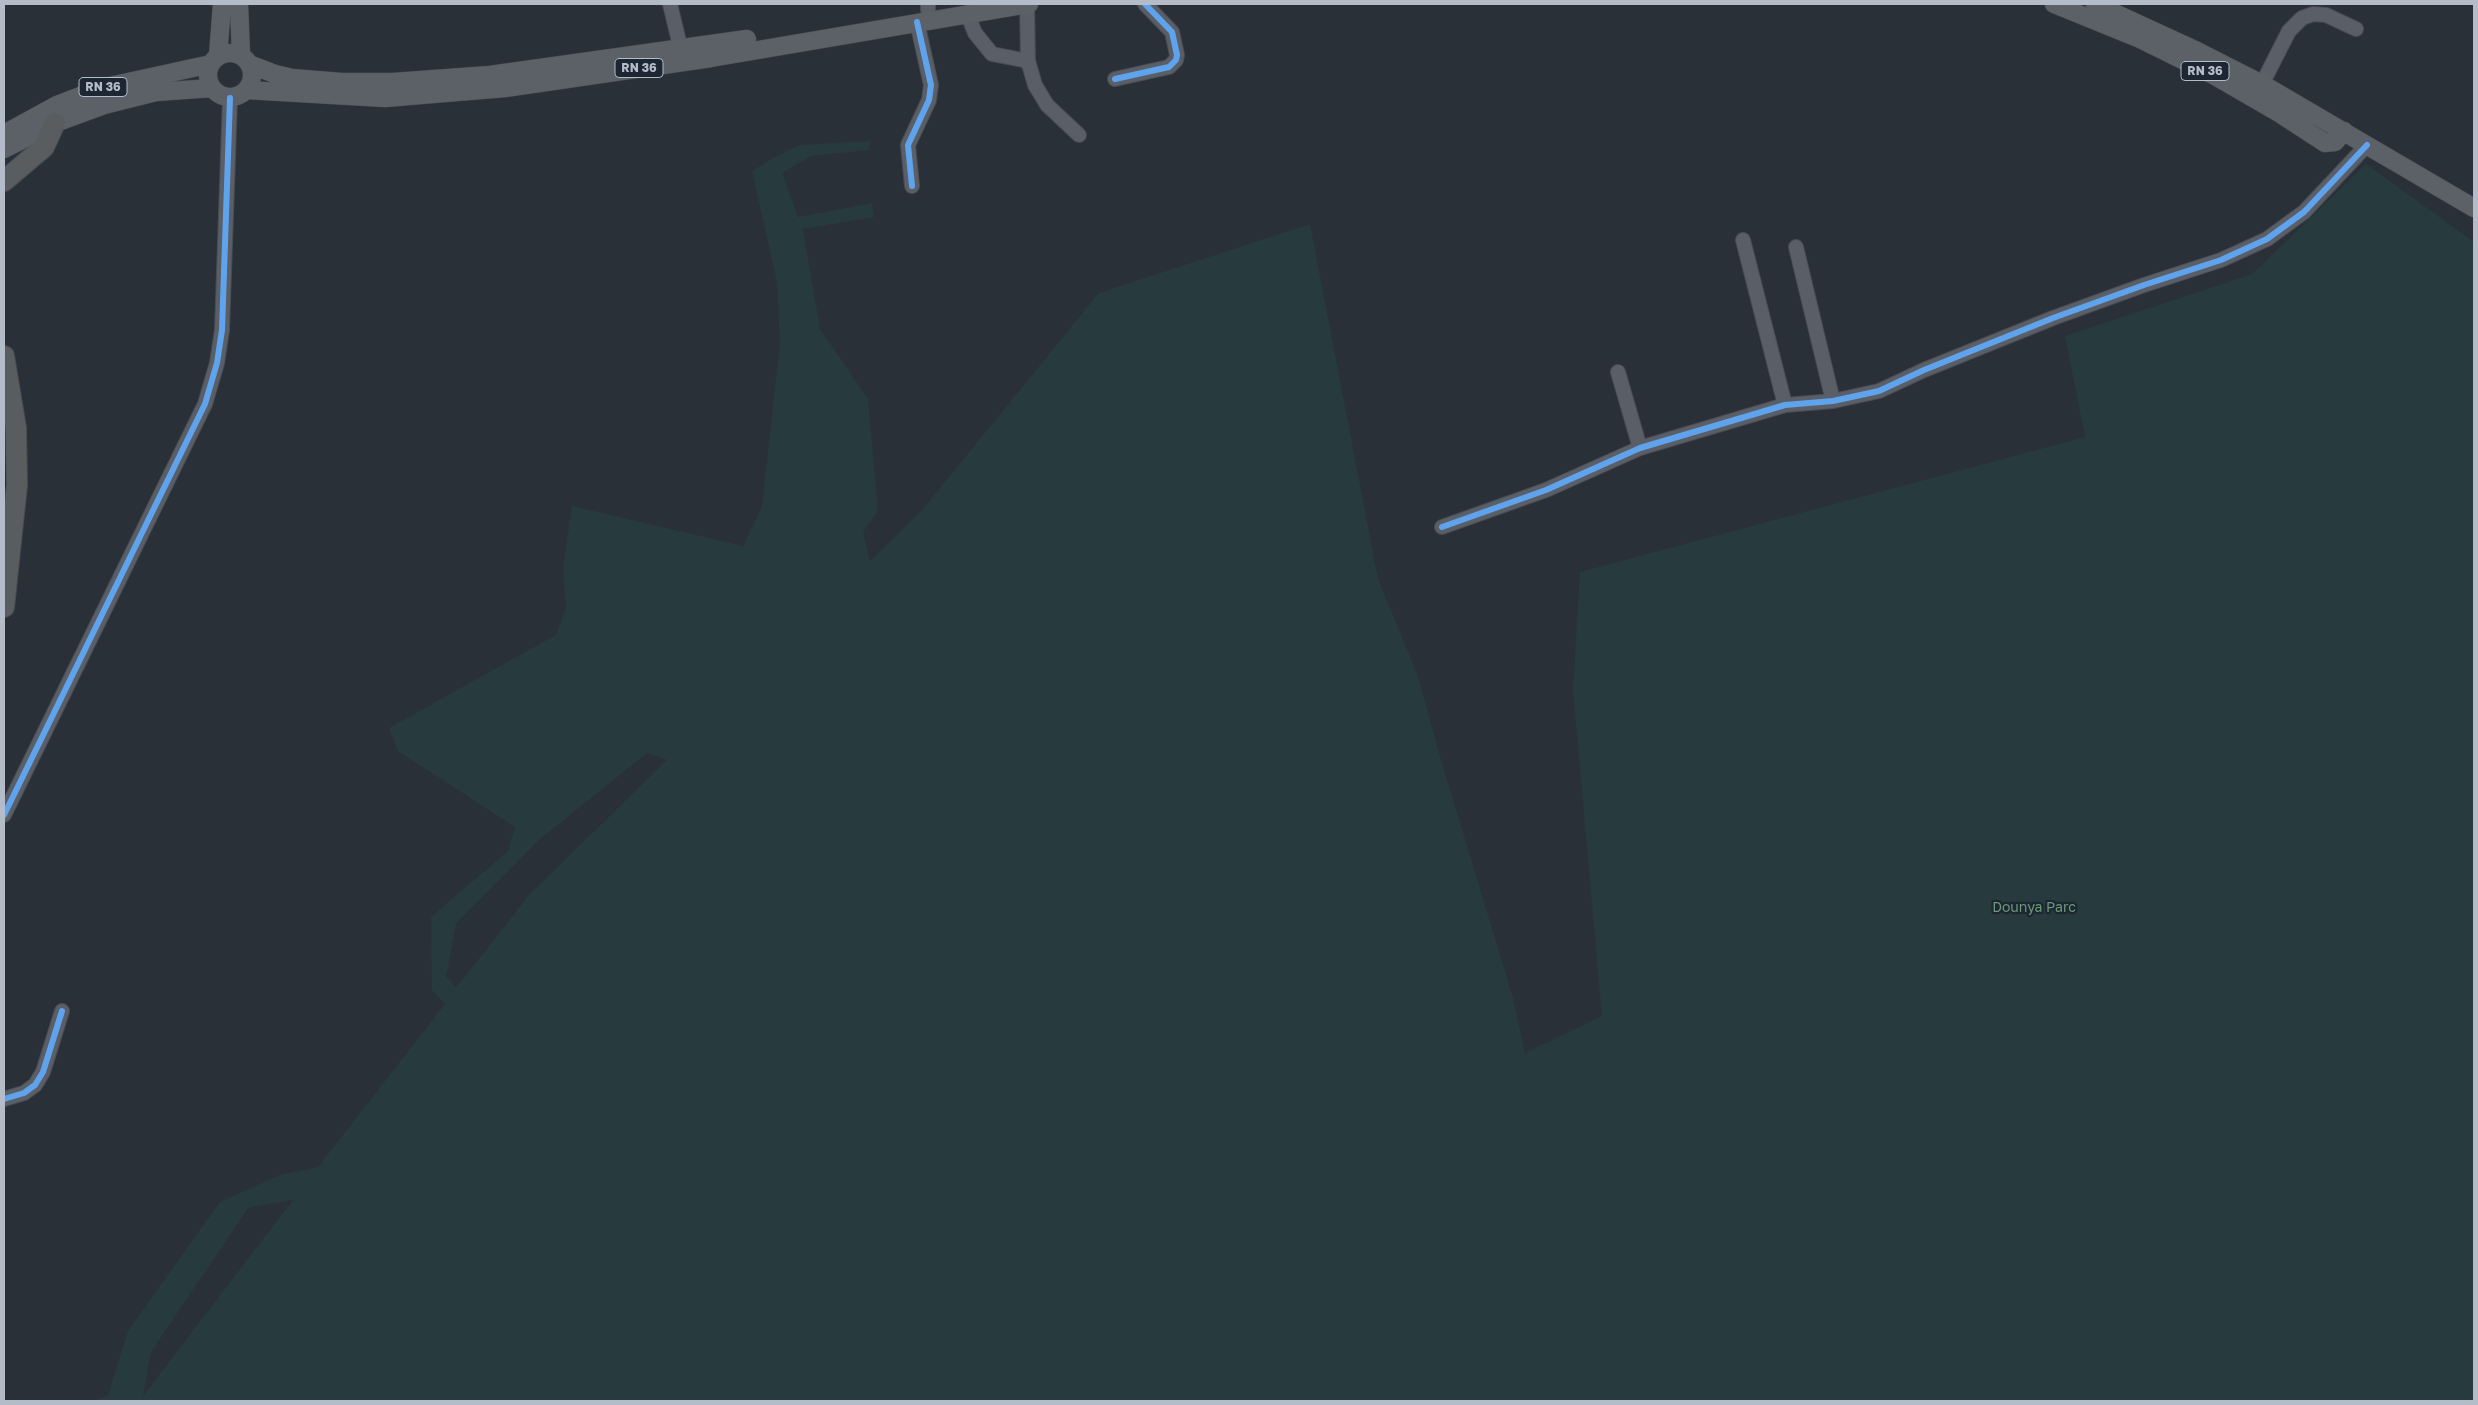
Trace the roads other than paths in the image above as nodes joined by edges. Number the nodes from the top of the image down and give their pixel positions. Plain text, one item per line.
1 (222, 4) edge
2 (239, 4) edge
3 (670, 4) edge
4 (1028, 4) edge
5 (1145, 4) edge
6 (2054, 4) edge
7 (2096, 4) edge
8 (965, 8) edge
9 (924, 12) edge
10 (889, 22) junction
11 (2356, 29) dead end
12 (681, 50) junction
13 (215, 60) junction
14 (245, 60) junction
15 (1028, 61) junction
16 (1115, 79) dead end
17 (2262, 84) junction
18 (212, 88) junction
19 (246, 90) junction
20 (230, 98) junction
21 (32, 118) junction
22 (54, 123) junction
23 (4, 125) edge
24 (2344, 131) junction
25 (4, 134) edge
26 (1079, 135) dead end
27 (2367, 144) junction
28 (4, 149) edge
29 (4, 181) edge
30 (912, 186) dead end
31 (2474, 208) edge
32 (1743, 240) dead end
33 (1796, 247) dead end
34 (4, 356) edge
35 (1618, 372) dead end
36 (1833, 401) junction
37 (1785, 405) junction
38 (1640, 448) junction
39 (1442, 527) dead end
40 (4, 608) edge
41 (4, 815) edge
42 (62, 1011) dead end
43 (4, 1100) edge

1 - 13 main road
2 - 14 main road
3 - 12 street
4 - 8 main road, RN 36
4 - 15 street
5 - 16 street
6 - 24 main road, RN 36
7 - 17 main road, RN 36
8 - 9 main road, RN 36
8 - 15 street
9 - 10 main road, RN 36
9 - 30 street
10 - 12 main road, RN 36
10 - 19 main road, RN 36
11 - 17 street
12 - 14 main road, RN 36
13 - 14 main road
13 - 18 main road
13 - 21 main road, RN 36
14 - 19 main road
15 - 26 street
17 - 24 main road, RN 36
18 - 20 main road
18 - 22 main road
19 - 20 main road
20 - 41 street
21 - 23 main road
21 - 25 main road, RN 36
22 - 28 main road
22 - 29 highway
24 - 27 main road, RN 36
27 - 31 main road, RN 36
27 - 36 street
32 - 37 street
33 - 36 street
34 - 40 highway
35 - 38 street
36 - 37 street
37 - 38 street
38 - 39 street
42 - 43 street

